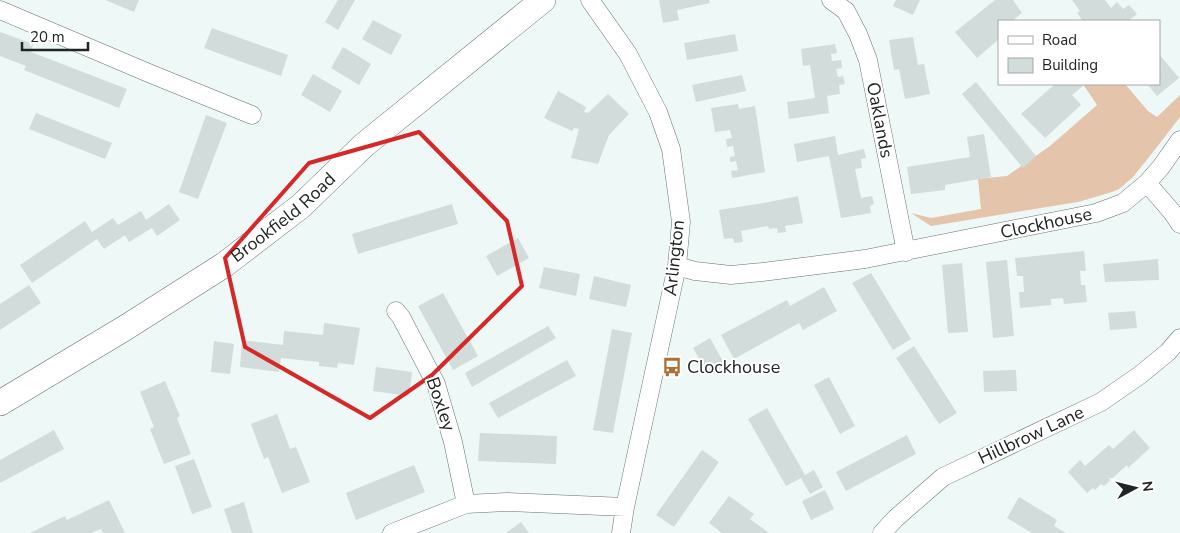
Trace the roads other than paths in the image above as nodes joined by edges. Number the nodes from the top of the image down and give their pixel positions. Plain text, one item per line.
1 (543, 0) edge
2 (590, 0) edge
3 (831, 0) edge
4 (0, 10) edge
5 (252, 115) dead end
6 (1180, 140) edge
7 (1147, 183) junction
8 (1180, 224) edge
9 (906, 252) junction
10 (677, 266) junction
11 (396, 311) dead end
12 (1180, 338) edge
13 (0, 403) edge
14 (466, 504) junction
15 (625, 507) junction
16 (392, 533) edge
17 (621, 533) edge
18 (882, 533) edge

1 - 13 main road, Brookfield Road
2 - 10 street, Arlington
3 - 9 street, Oaklands
4 - 5 street
6 - 7 street, Clockhouse
7 - 8 street
7 - 9 street, Clockhouse
9 - 10 street, Clockhouse
10 - 15 street, Arlington
11 - 14 street, Boxley
12 - 18 street, Hillbrow Lane
14 - 15 street
14 - 16 street
15 - 17 street, Arlington

